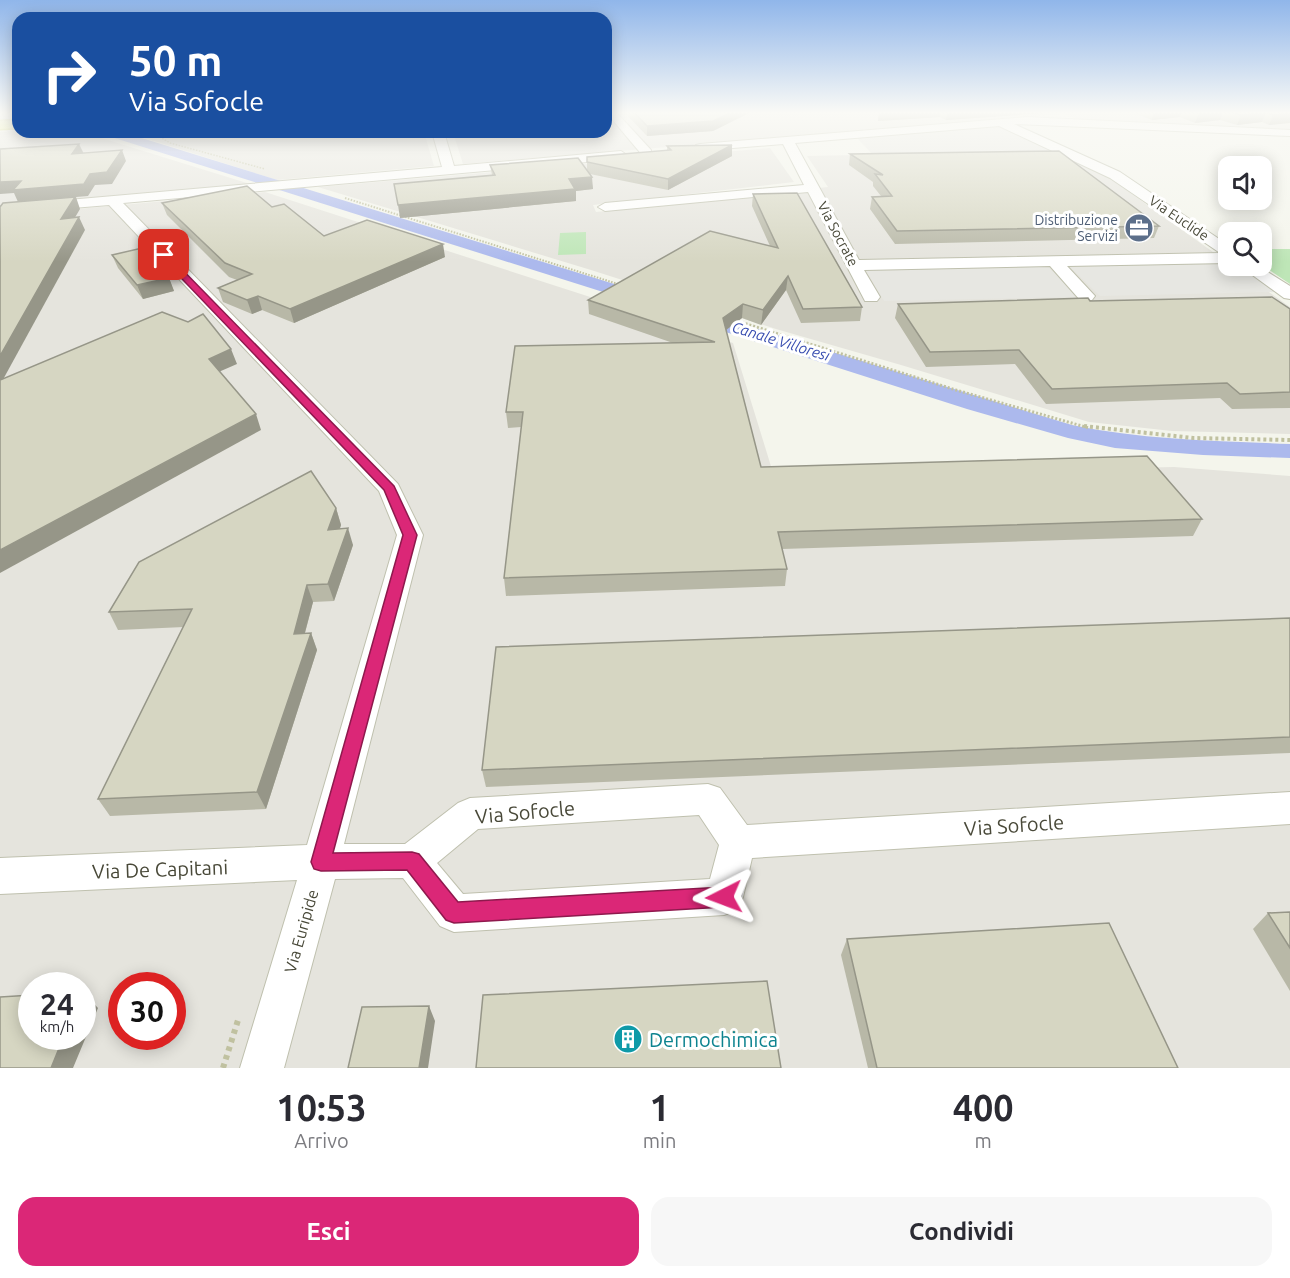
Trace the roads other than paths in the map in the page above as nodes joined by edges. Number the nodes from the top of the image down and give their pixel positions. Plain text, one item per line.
1 (447, 162) edge
2 (541, 162) edge
3 (798, 162) edge
4 (1086, 162) edge
5 (449, 170) junction
6 (812, 188) junction
7 (112, 200) junction
8 (605, 207) dead end
9 (0, 210) edge
10 (1218, 245) edge
11 (1218, 258) edge
12 (1054, 261) junction
13 (854, 265) junction
14 (1263, 276) edge
15 (1290, 294) edge
16 (1086, 296) edge
17 (871, 297) dead end
18 (1290, 808) edge
19 (738, 842) junction
20 (412, 861) junction
21 (321, 862) junction
22 (0, 876) edge
23 (262, 1068) edge

1 - 5 street
2 - 5 street
3 - 6 street, Via Socrate
4 - 10 street, Via Euclide
5 - 7 street
6 - 8 street
6 - 13 street, Via Socrate
7 - 9 street
7 - 21 street, Via Euripide
11 - 12 street
12 - 13 street
12 - 16 street
13 - 17 street, Via Socrate
14 - 15 street
18 - 19 street, Via Sofocle
19 - 20 street, Via Sofocle
19 - 20 street
20 - 21 street
21 - 22 street, Via De Capitani
21 - 23 street, Via Euripide

